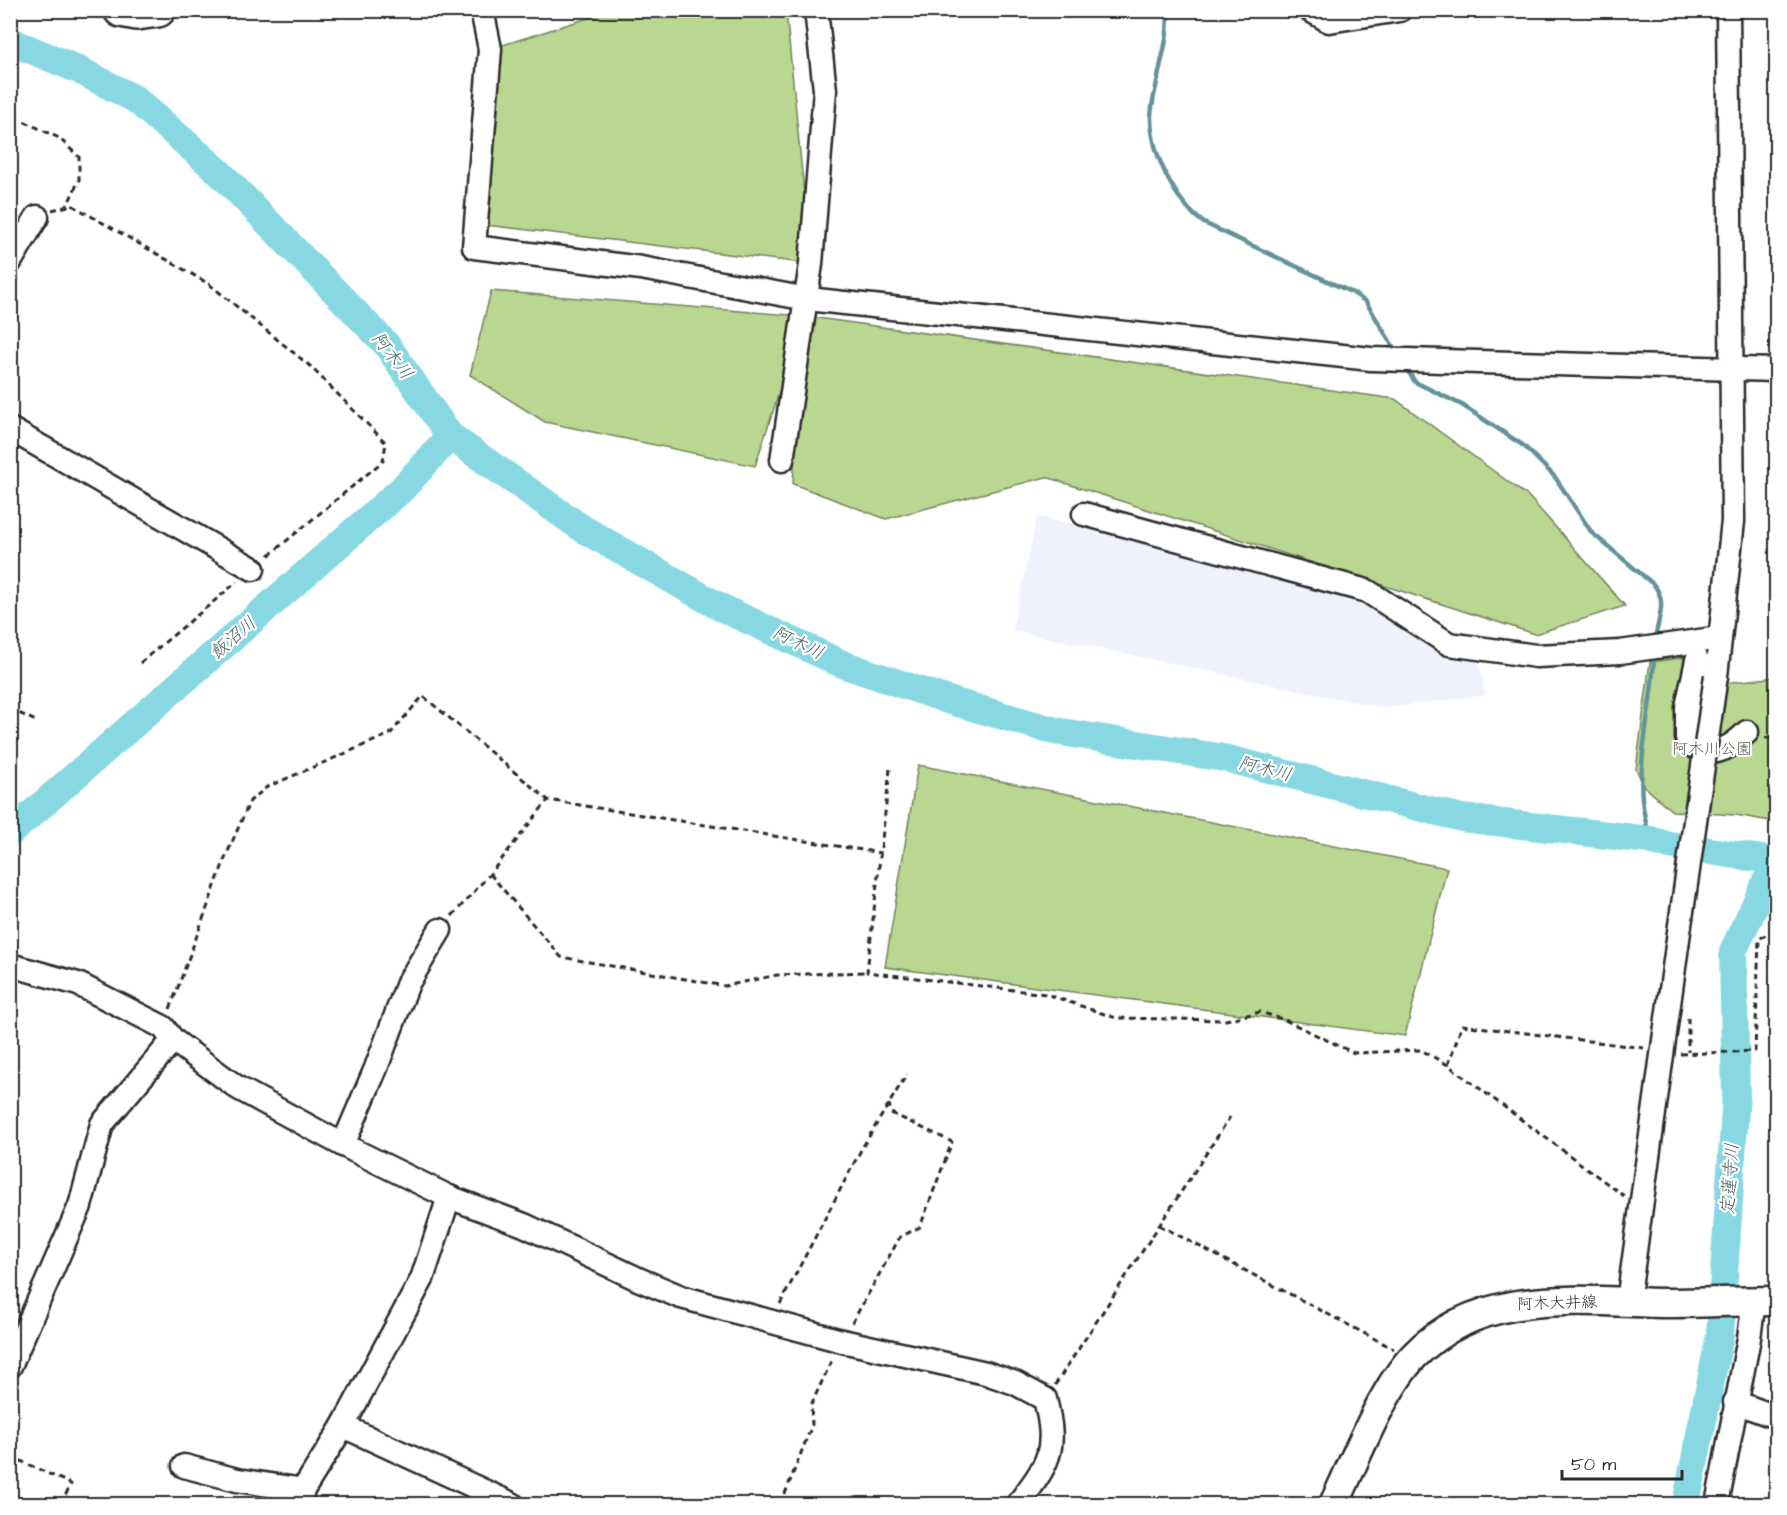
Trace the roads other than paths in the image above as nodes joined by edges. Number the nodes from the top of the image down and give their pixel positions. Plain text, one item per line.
1 (121, 10) edge
2 (158, 10) edge
3 (482, 10) edge
4 (816, 10) edge
5 (1310, 10) edge
6 (1400, 10) edge
7 (1728, 10) edge
8 (37, 217) road end
9 (10, 262) edge
10 (807, 299) junction
11 (1731, 370) junction
12 (1776, 370) edge
13 (10, 429) edge
14 (782, 460) dead end
15 (1084, 514) dead end
16 (253, 569) road end
17 (1720, 639) junction
18 (1697, 660) dead end
19 (1746, 732) dead end
20 (441, 930) road end
21 (10, 965) edge
22 (168, 1033) junction
23 (343, 1145) junction
24 (449, 1197) junction
25 (1757, 1301) edge
26 (1628, 1302) junction
27 (20, 1319) edge
28 (10, 1366) edge
29 (1735, 1402) junction
30 (1776, 1417) edge
31 (343, 1426) junction
32 (184, 1466) dead end
33 (301, 1497) edge
34 (512, 1504) edge
35 (1018, 1504) edge
36 (1334, 1504) edge
37 (1717, 1504) edge

1 - 2 highway
3 - 10 street
4 - 10 street
5 - 6 street
7 - 11 street
8 - 9 street
10 - 11 street
10 - 14 street
11 - 12 street
11 - 17 street
13 - 16 street
15 - 17 street
17 - 26 street, bridge
18 - 19 street
20 - 23 street
21 - 22 street
22 - 23 street
22 - 27 street
23 - 24 street
24 - 31 street
24 - 35 street
25 - 26 main road, 阿木大井線
25 - 29 street
26 - 36 main road, 阿木大井線
27 - 28 street
29 - 30 street
29 - 37 street
31 - 33 street
31 - 34 street
32 - 33 street

